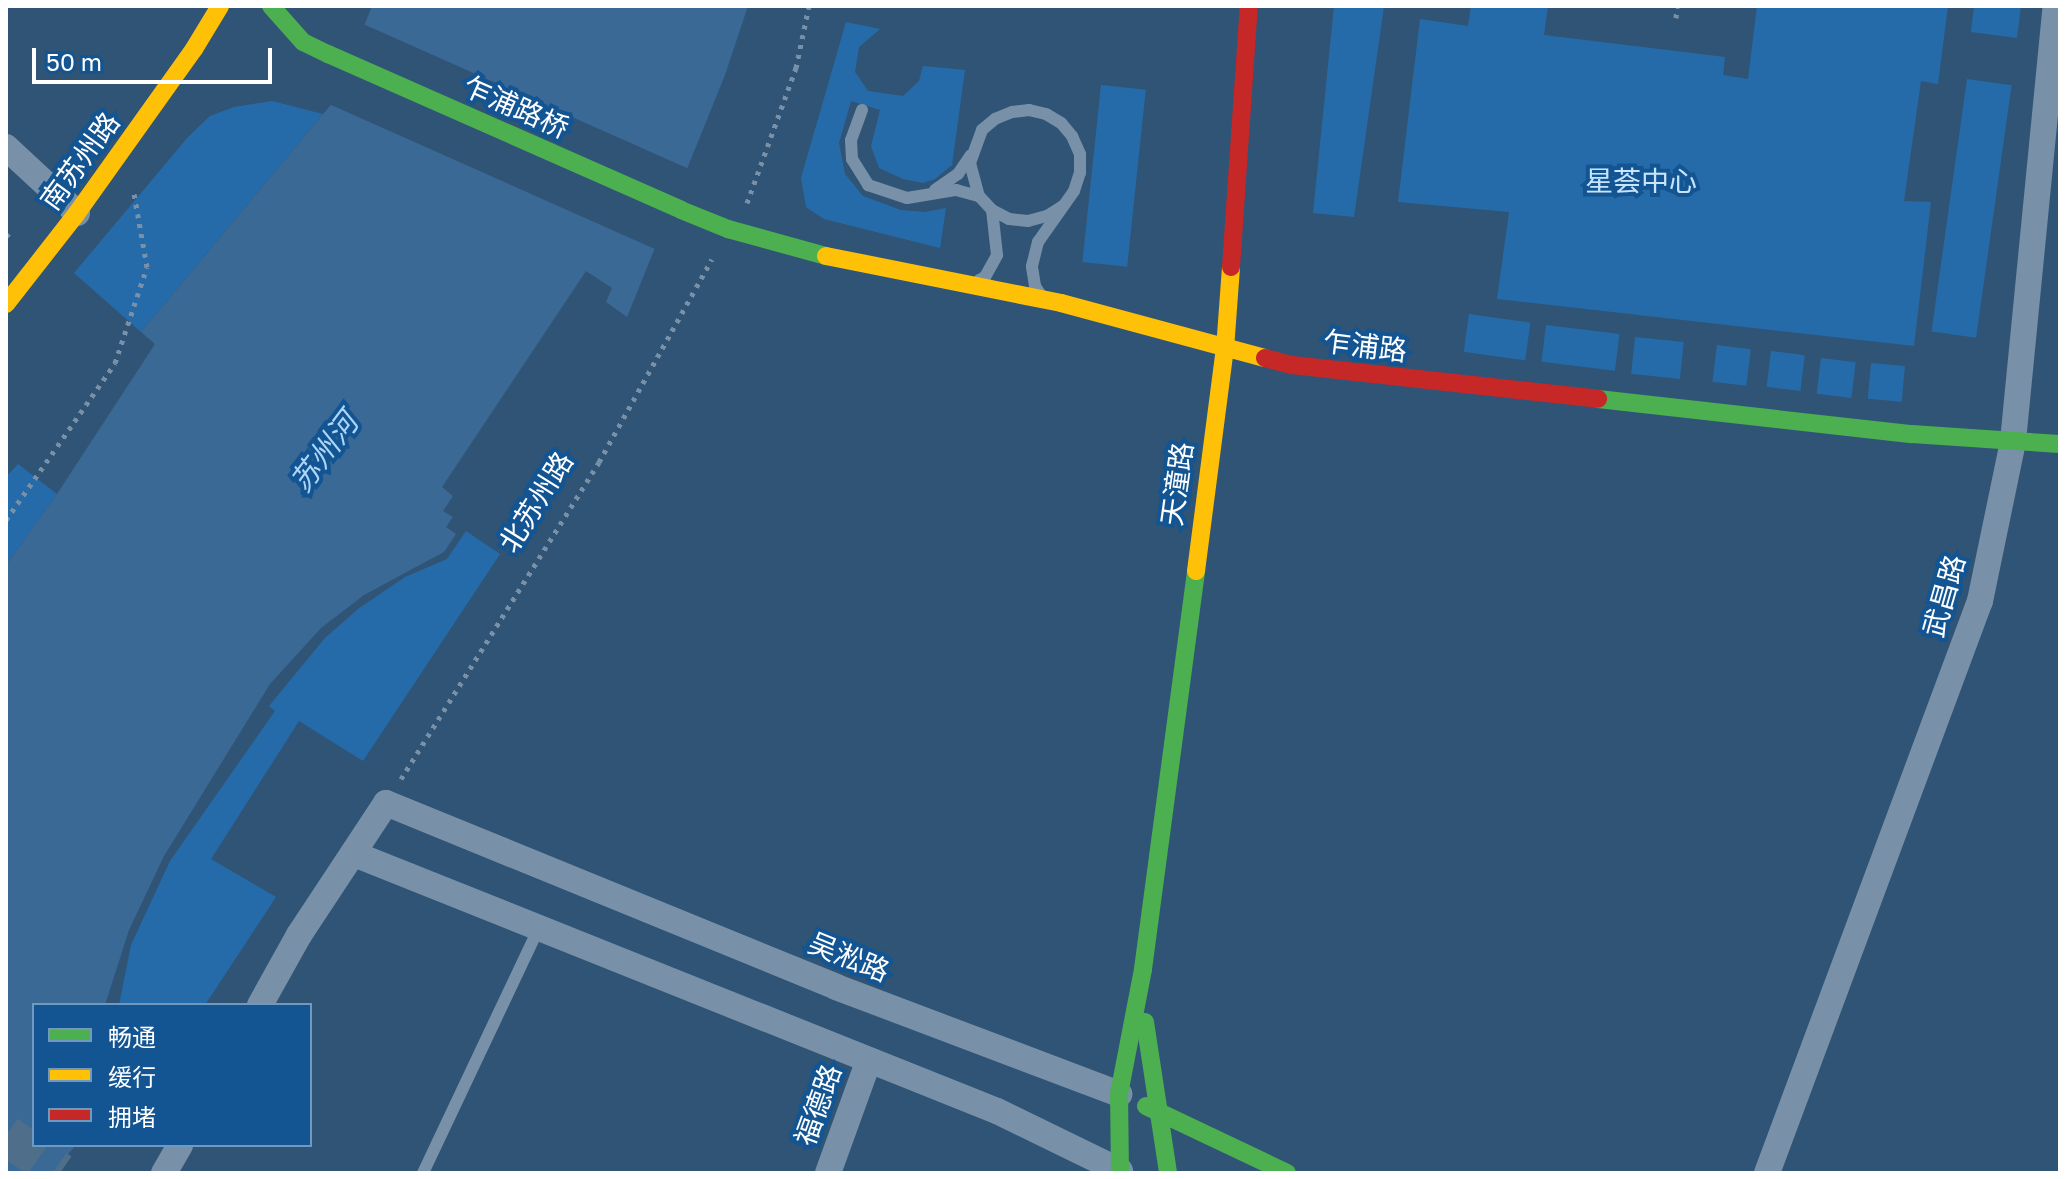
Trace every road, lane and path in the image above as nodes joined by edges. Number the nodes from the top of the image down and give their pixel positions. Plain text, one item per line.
1 (220, 6) edge
2 (271, 6) edge
3 (809, 6) edge
4 (1249, 6) edge
5 (1677, 6) edge
6 (2056, 6) edge
7 (1676, 18) dead end
8 (862, 110) dead end
9 (6, 147) edge
10 (972, 153) junction
11 (131, 182) dead end
12 (925, 196) junction
13 (979, 196) junction
14 (1063, 206) junction
15 (681, 210) joint
16 (992, 210) junction
17 (77, 213) junction
18 (728, 229) junction
19 (966, 286) junction
20 (1044, 300) junction
21 (6, 304) edge
22 (1225, 349) junction
23 (2013, 441) junction
24 (2060, 444) edge
25 (6, 520) edge
26 (386, 803) junction
27 (354, 854) junction
28 (539, 928) junction
29 (1143, 969) junction
30 (261, 1003) edge
31 (869, 1060) junction
32 (1119, 1094) junction
33 (1160, 1112) junction
34 (179, 1147) edge
35 (1122, 1172) edge
36 (164, 1173) edge
37 (423, 1173) edge
38 (828, 1173) edge
39 (1168, 1173) edge
40 (1287, 1173) edge
41 (1767, 1173) edge

1 - 17 street, 南苏州路
2 - 15 street, 乍浦路桥
3 - 18 path, 北苏州路
4 - 22 street, 天潼路
5 - 7 path
6 - 23 street, 武昌路
8 - 12 lane
9 - 17 street
10 - 12 lane
10 - 13 lane
10 - 14 lane
11 - 25 path
12 - 13 lane
13 - 16 lane
14 - 16 lane
14 - 20 lane
15 - 18 street, 乍浦路
16 - 19 lane
17 - 21 street, 南苏州路
18 - 19 street, 乍浦路
18 - 26 path, 北苏州路
19 - 20 street, 乍浦路
20 - 22 street, 乍浦路
22 - 23 street, 乍浦路
22 - 29 street, 天潼路
23 - 24 street, 乍浦路
23 - 41 street, 武昌路
26 - 27 street
26 - 32 street, 吴淞路
27 - 28 street
27 - 30 street
28 - 31 street
28 - 37 lane
29 - 32 street, 天潼路
29 - 33 street, 天潼路
31 - 35 street
31 - 38 street, 福德路
32 - 33 street, 吴淞路
32 - 35 street, 天潼路
33 - 39 street, 天潼路
33 - 40 street, 吴淞路
34 - 36 street

